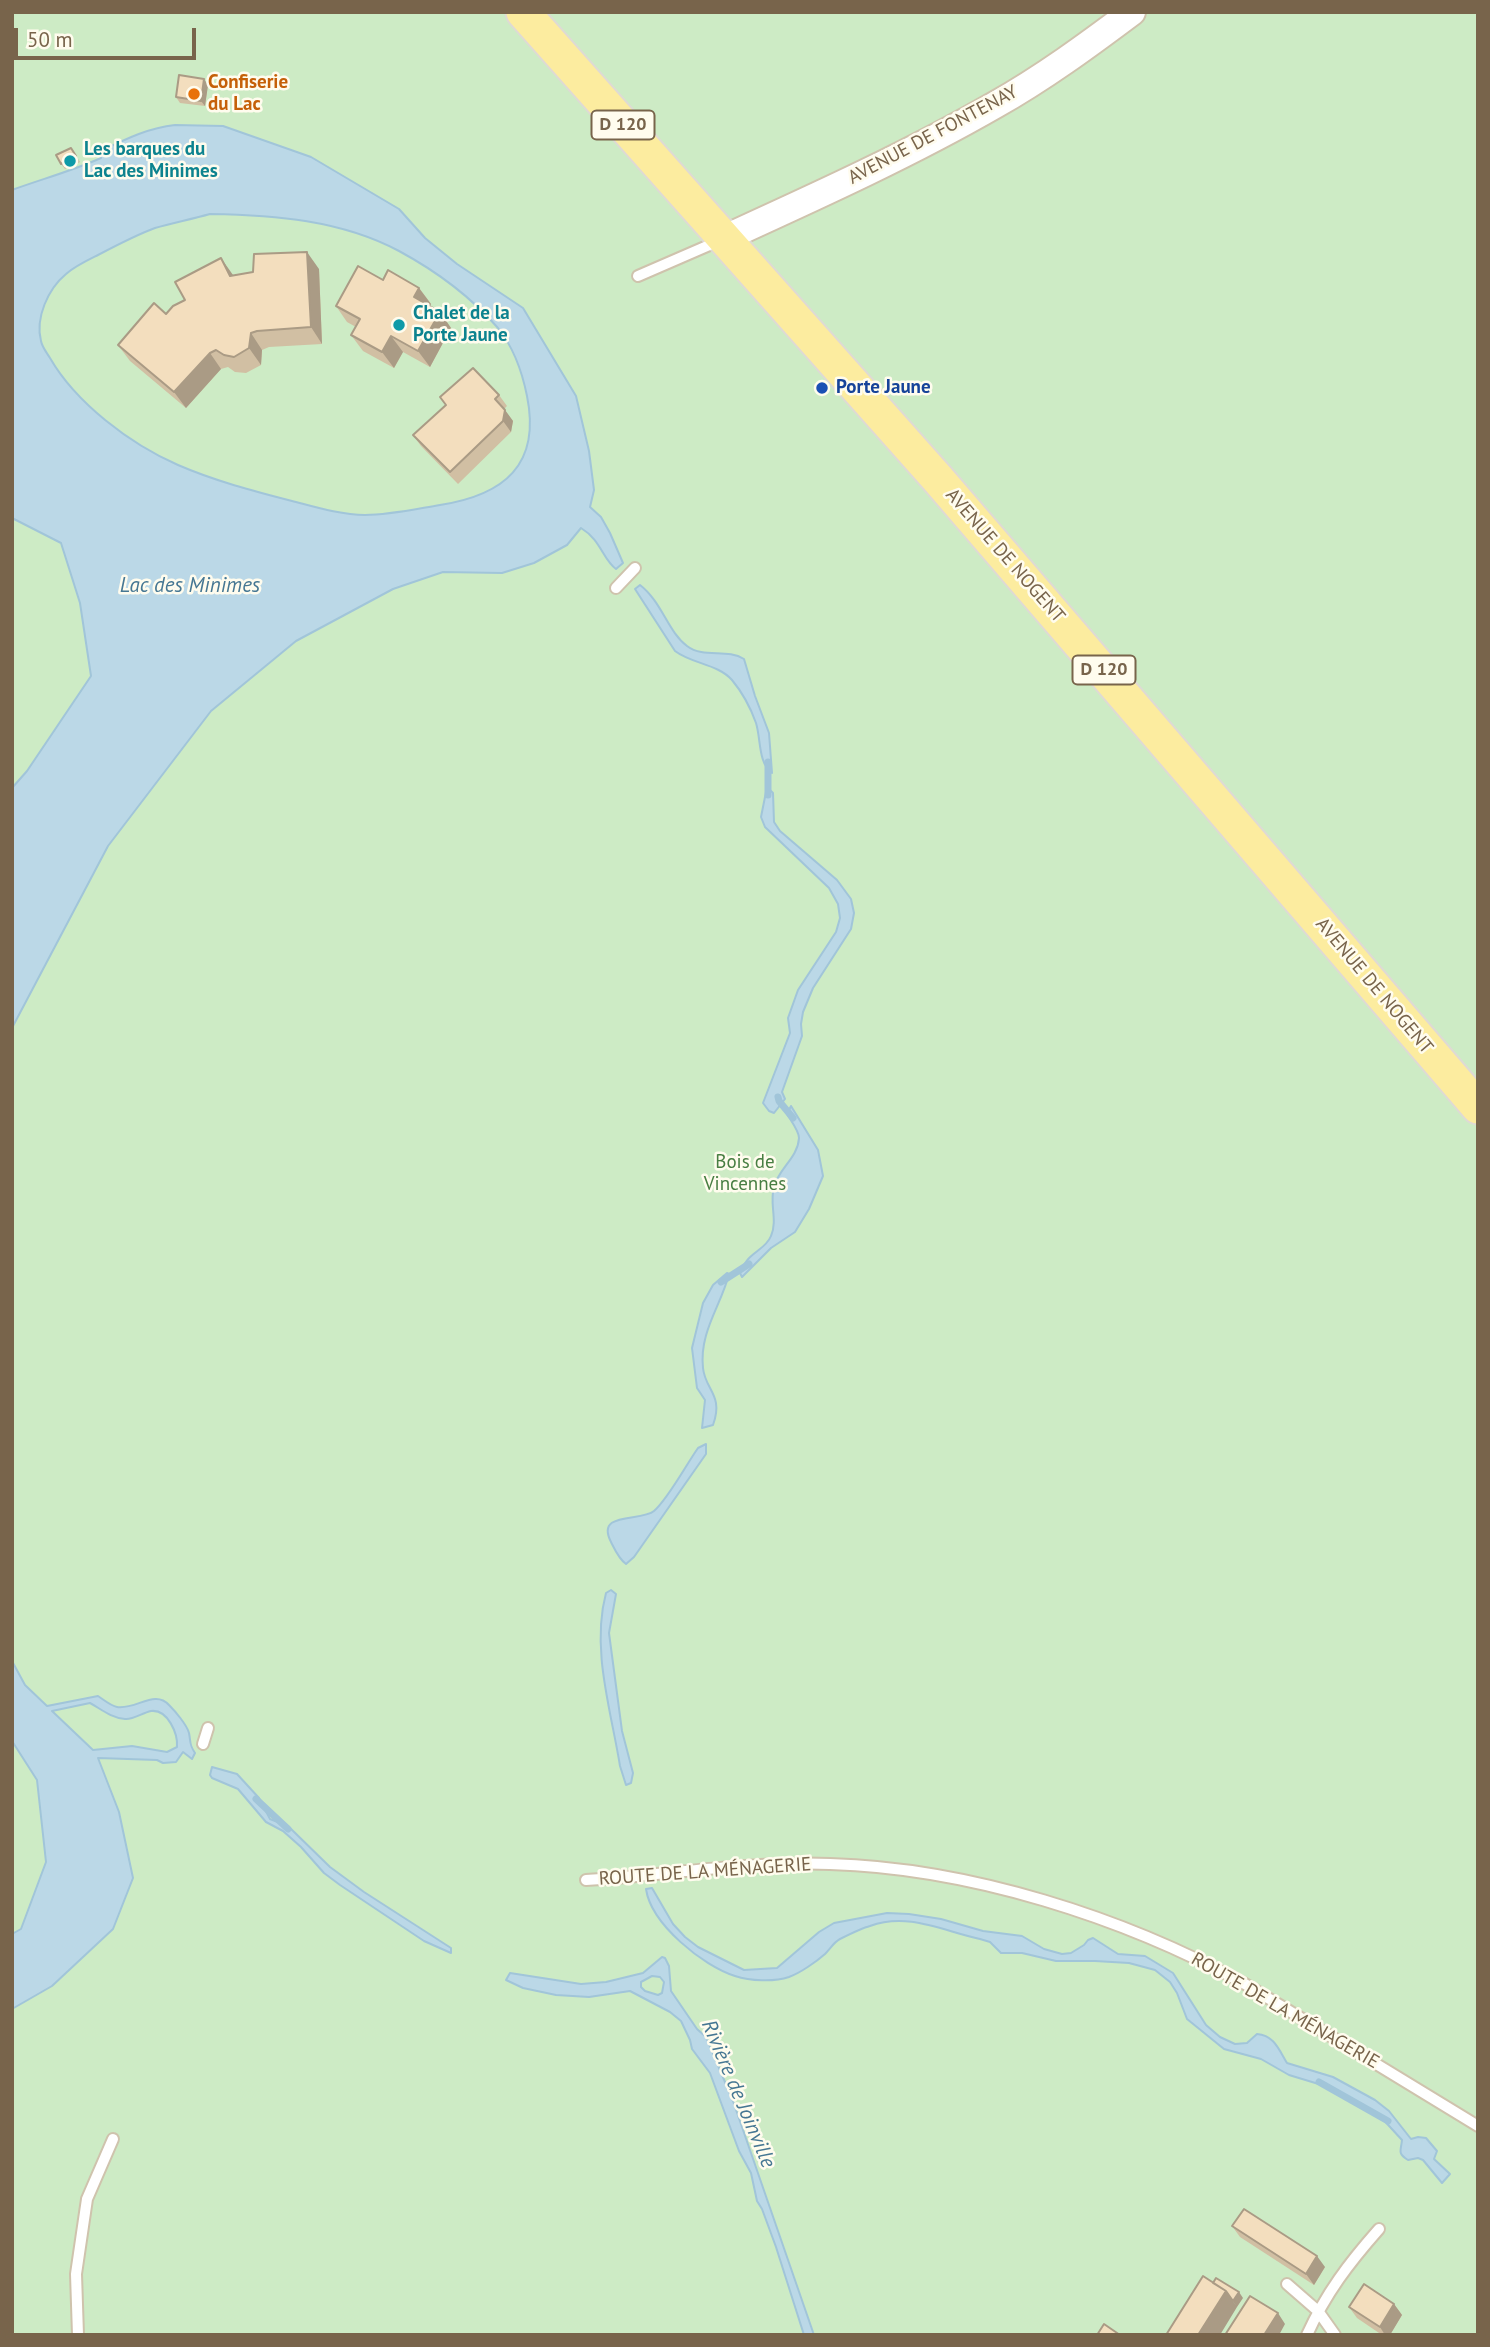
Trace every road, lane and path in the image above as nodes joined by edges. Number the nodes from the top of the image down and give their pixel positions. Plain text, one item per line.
1 (523, 12) edge
2 (1132, 12) edge
3 (723, 239) junction
4 (638, 276) dead end
5 (635, 568) dead end
6 (617, 587) dead end
7 (1478, 1107) edge
8 (208, 1728) dead end
9 (203, 1744) dead end
10 (586, 1880) dead end
11 (1478, 2126) edge
12 (113, 2139) dead end
13 (1379, 2229) dead end
14 (1287, 2284) dead end
15 (1318, 2311) junction
16 (78, 2335) edge
17 (1307, 2335) edge
18 (1335, 2335) edge

1 - 3 main road, AVENUE DE NOGENT / D 120
2 - 3 street, AVENUE DE FONTENAY
3 - 4 lane
3 - 7 main road, AVENUE DE NOGENT / D 120
5 - 6 lane
8 - 9 lane
10 - 11 lane, ROUTE DE LA MÉNAGERIE
12 - 16 lane
13 - 15 lane
14 - 15 lane
15 - 17 lane
15 - 18 lane

